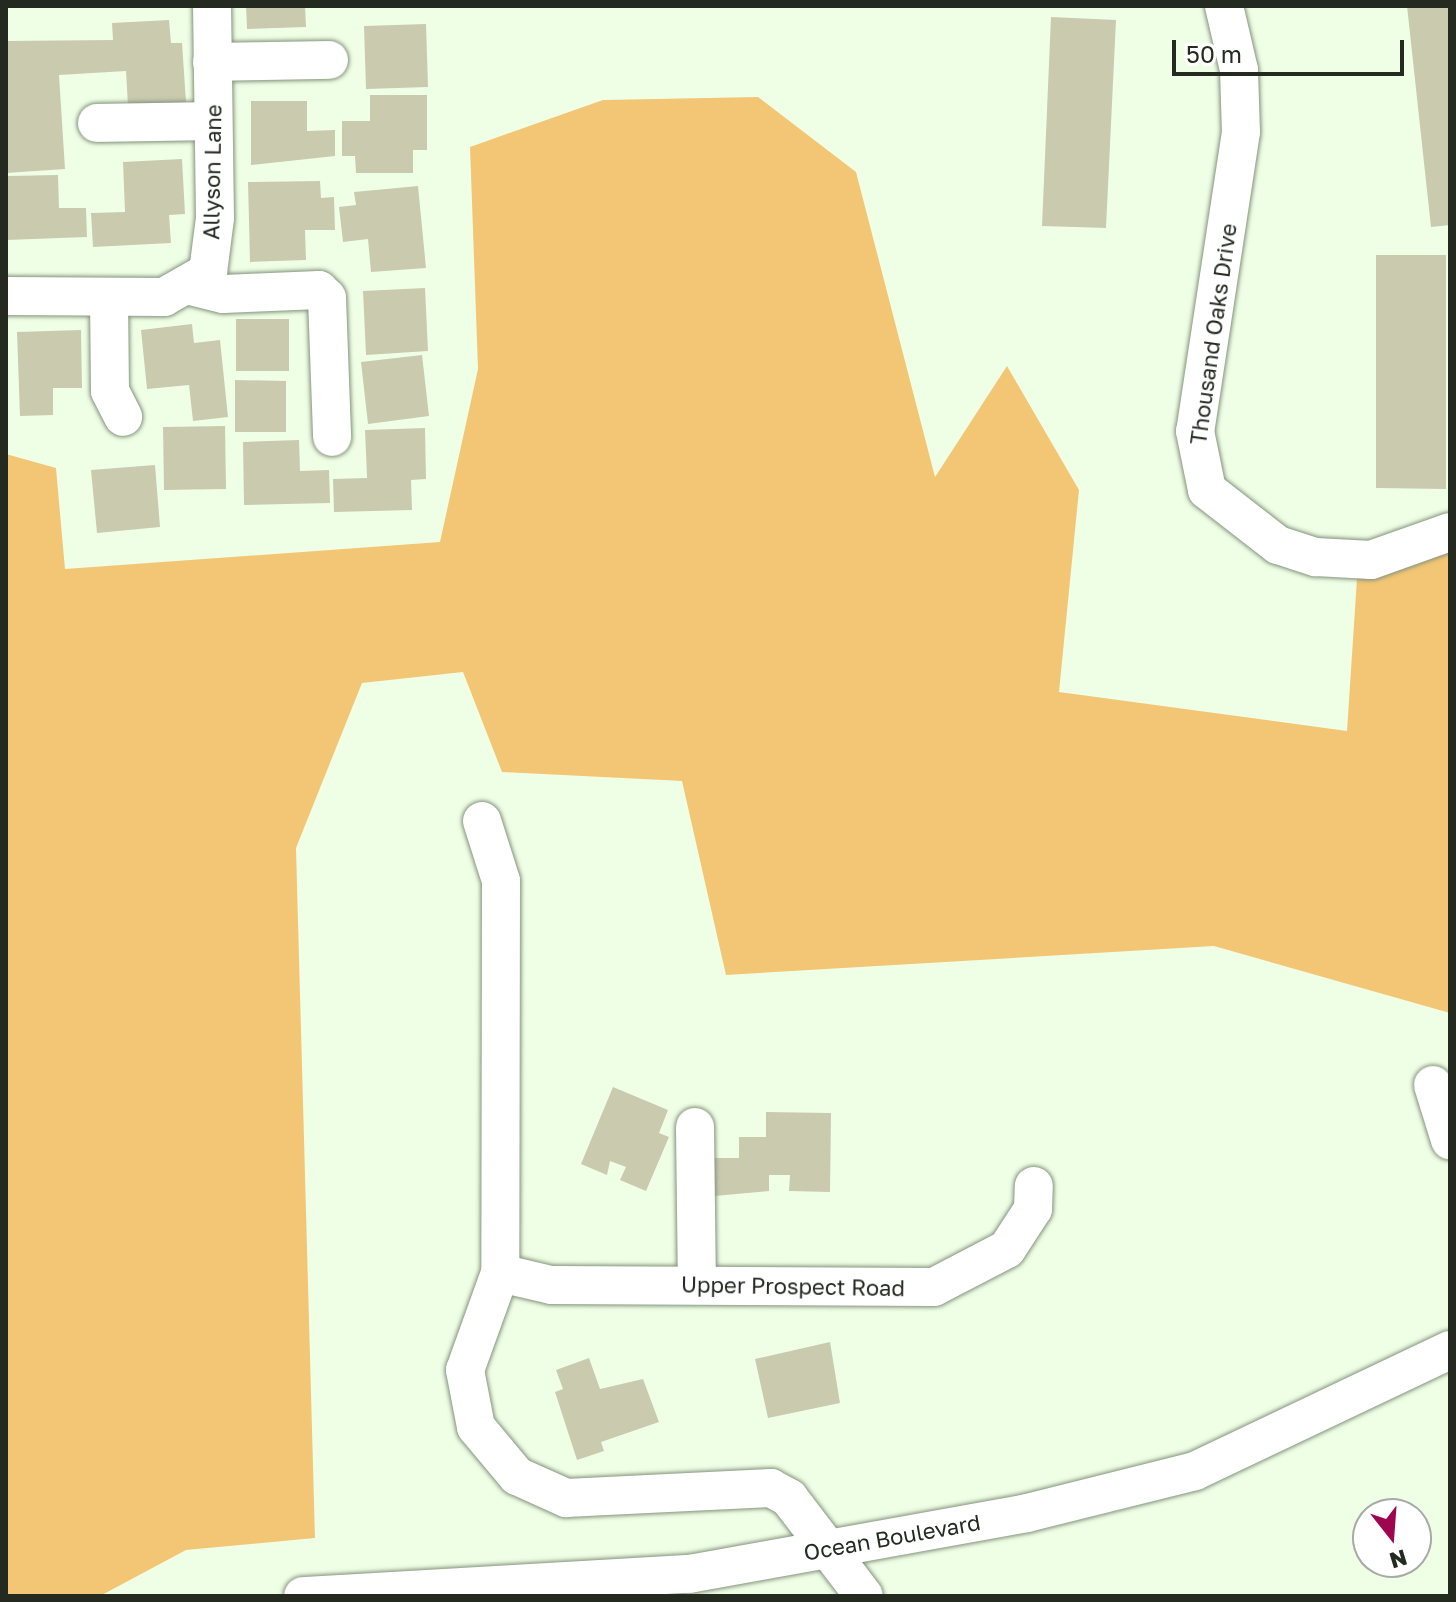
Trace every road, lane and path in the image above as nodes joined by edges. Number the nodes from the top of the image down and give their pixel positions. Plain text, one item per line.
1 (212, 6) edge
2 (1224, 6) edge
3 (329, 60) dead end
4 (212, 62) junction
5 (213, 121) junction
6 (97, 123) dead end
7 (191, 286) junction
8 (6, 296) edge
9 (109, 297) junction
10 (123, 417) dead end
11 (332, 437) dead end
12 (1450, 532) edge
13 (482, 821) dead end
14 (1433, 1085) dead end
15 (695, 1127) dead end
16 (1450, 1140) edge
17 (1034, 1186) dead end
18 (500, 1273) junction
19 (697, 1285) junction
20 (1450, 1350) edge
21 (830, 1548) junction
22 (303, 1596) edge
23 (864, 1596) edge

1 - 4 street, Allyson Lane
2 - 12 street, Thousand Oaks Drive
3 - 4 street
4 - 5 street, Allyson Lane
5 - 6 street
5 - 7 street, Allyson Lane
7 - 9 street
7 - 11 street
8 - 9 street
9 - 10 street
13 - 18 street
14 - 16 street
15 - 19 street
17 - 19 street, Upper Prospect Road
18 - 19 street, Upper Prospect Road
18 - 21 street
20 - 21 street, Ocean Boulevard
21 - 22 street, Ocean Boulevard
21 - 23 street

